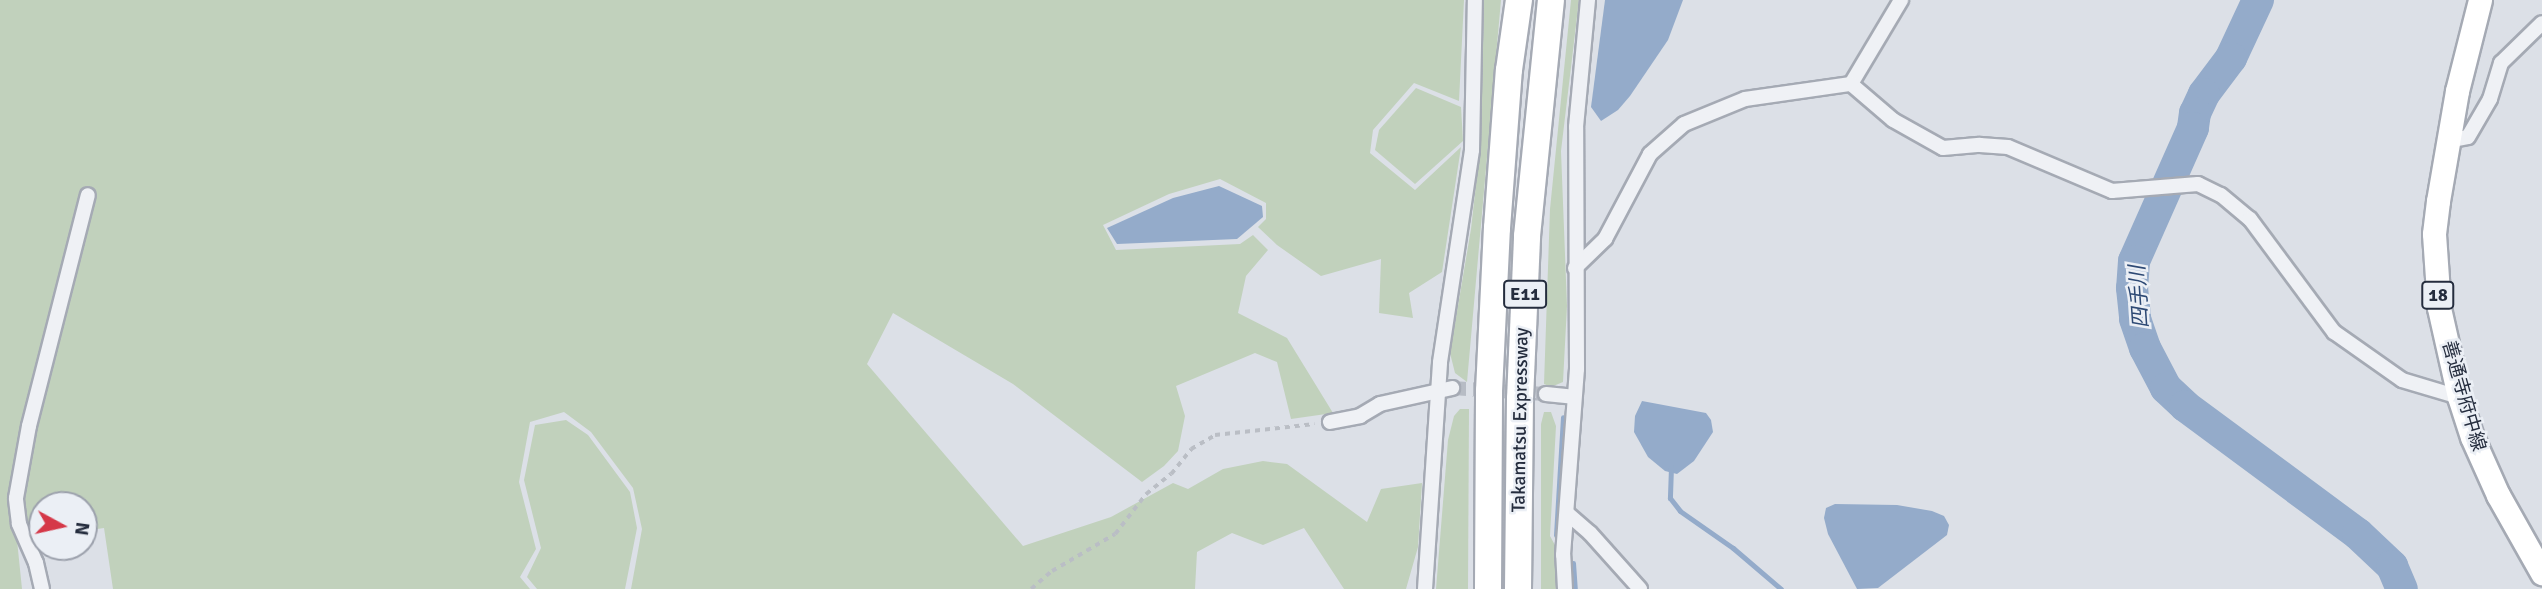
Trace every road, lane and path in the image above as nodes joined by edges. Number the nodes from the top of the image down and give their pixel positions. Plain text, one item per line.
1 (1475, 0) edge
2 (1518, 0) edge
3 (1551, 0) edge
4 (1588, 0) edge
5 (1901, 0) edge
6 (2480, 0) edge
7 (2542, 23) edge
8 (1851, 84) junction
9 (2448, 141) junction
10 (88, 195) dead end
11 (1575, 268) junction
12 (1445, 389) junction
13 (1546, 394) tunnel mouth
14 (1573, 397) junction
15 (2459, 397) junction
16 (1330, 422) joint
17 (1568, 514) junction
18 (2542, 573) edge
19 (42, 589) edge
20 (1031, 589) edge
21 (1425, 589) edge
22 (1488, 589) edge
23 (1518, 589) edge
24 (1565, 589) edge
25 (1640, 589) edge

1 - 12 street
2 - 22 highway, Takamatsu Expressway / E11
3 - 23 highway, Takamatsu Expressway / E11
4 - 11 street
5 - 8 street
6 - 9 main road, 善通寺府中線 / 18
7 - 9 street
8 - 11 street
8 - 15 street
9 - 15 main road, 善通寺府中線 / 18
10 - 19 street
11 - 14 street
12 - 16 street
12 - 21 street
13 - 14 street
14 - 17 street
15 - 18 main road, 善通寺府中線 / 18
16 - 20 path
17 - 24 street
17 - 25 street

